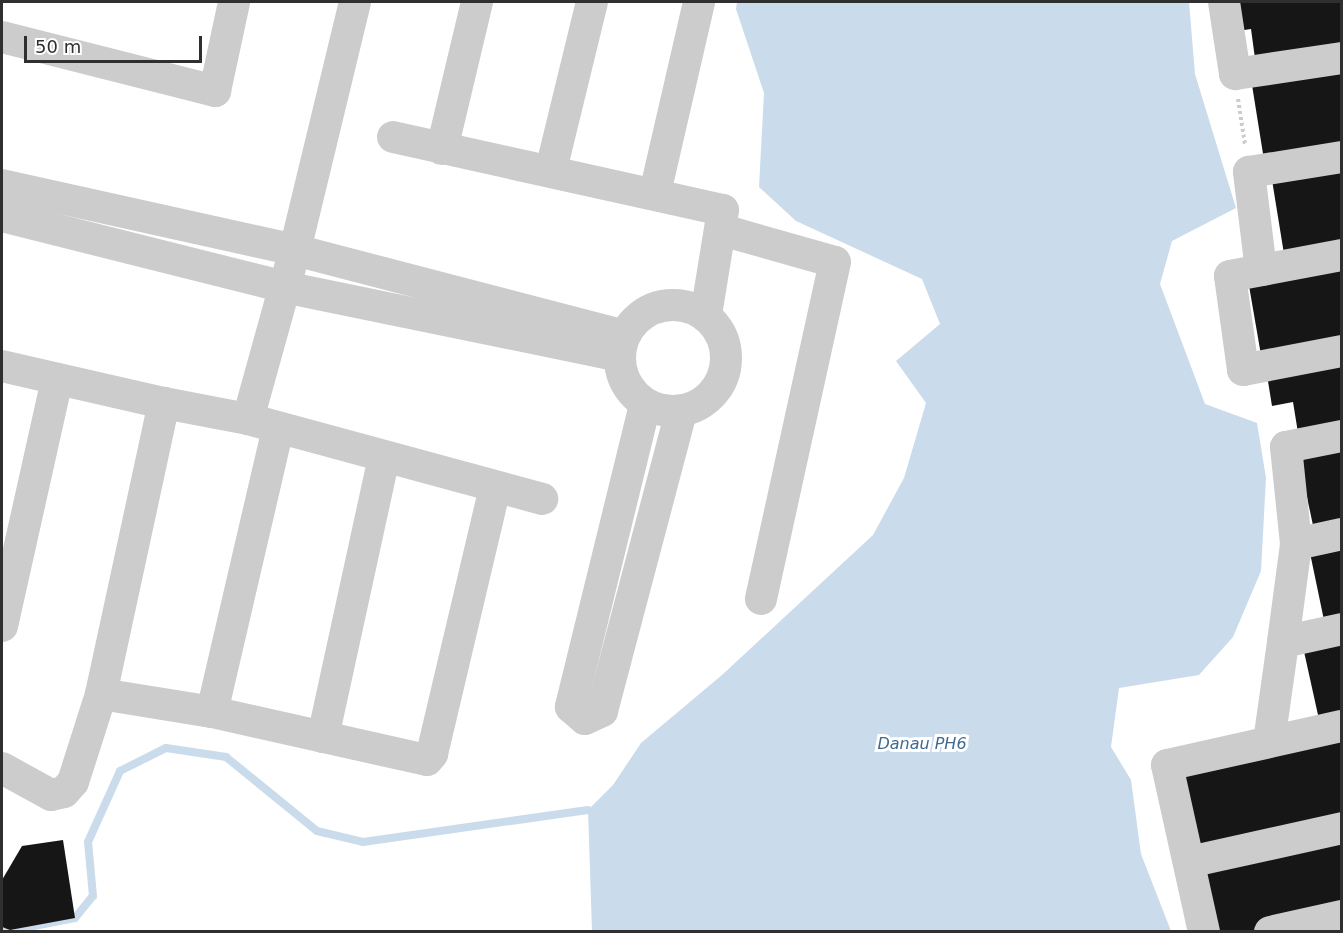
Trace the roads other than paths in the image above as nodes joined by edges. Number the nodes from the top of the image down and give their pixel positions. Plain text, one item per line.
1 (234, 2) edge
2 (355, 2) edge
3 (477, 2) edge
4 (592, 2) edge
5 (699, 2) edge
6 (1224, 2) edge
7 (2, 37) edge
8 (1341, 58) edge
9 (393, 137) dead end
10 (442, 149) junction
11 (1341, 157) edge
12 (551, 170) junction
13 (2, 185) edge
14 (655, 192) junction
15 (2, 216) edge
16 (722, 230) junction
17 (295, 250) junction
18 (1341, 255) edge
19 (1261, 270) junction
20 (284, 287) junction
21 (705, 315) junction
22 (621, 346) junction
23 (1341, 351) edge
24 (2, 366) edge
25 (57, 379) junction
26 (164, 403) junction
27 (645, 405) junction
28 (681, 412) junction
29 (248, 419) junction
30 (278, 428) junction
31 (1341, 436) edge
32 (384, 458) junction
33 (495, 486) junction
34 (542, 499) dead end
35 (1341, 534) edge
36 (1296, 544) junction
37 (761, 599) dead end
38 (2, 626) edge
39 (1341, 629) edge
40 (1283, 642) junction
41 (101, 694) junction
42 (212, 712) junction
43 (1341, 726) edge
44 (323, 737) junction
45 (1269, 742) junction
46 (2, 768) edge
47 (1341, 828) edge
48 (1189, 862) junction
49 (1341, 916) edge
50 (1204, 932) edge
51 (1270, 932) edge

1 - 7 street
2 - 17 street
3 - 10 street
4 - 12 street
5 - 14 street
6 - 8 street
9 - 10 street
10 - 12 street
11 - 19 street
12 - 14 street
13 - 17 street
14 - 16 street
15 - 20 street
16 - 21 street
16 - 37 street
17 - 20 street
17 - 22 street
18 - 19 street
19 - 23 street
20 - 22 street
20 - 29 street
21 - 22 street
21 - 28 street
22 - 27 street
24 - 25 street
25 - 26 street
25 - 38 street
26 - 29 street
26 - 41 street
27 - 28 street
27 - 28 street
29 - 30 street
30 - 32 street
30 - 42 street
31 - 36 street
32 - 33 street
32 - 44 street
33 - 34 street
33 - 44 street
35 - 36 street
36 - 40 street
39 - 40 street
40 - 45 street
41 - 42 street
41 - 46 street
42 - 44 street
43 - 45 street
45 - 48 street
47 - 48 street
48 - 50 street
49 - 51 street

